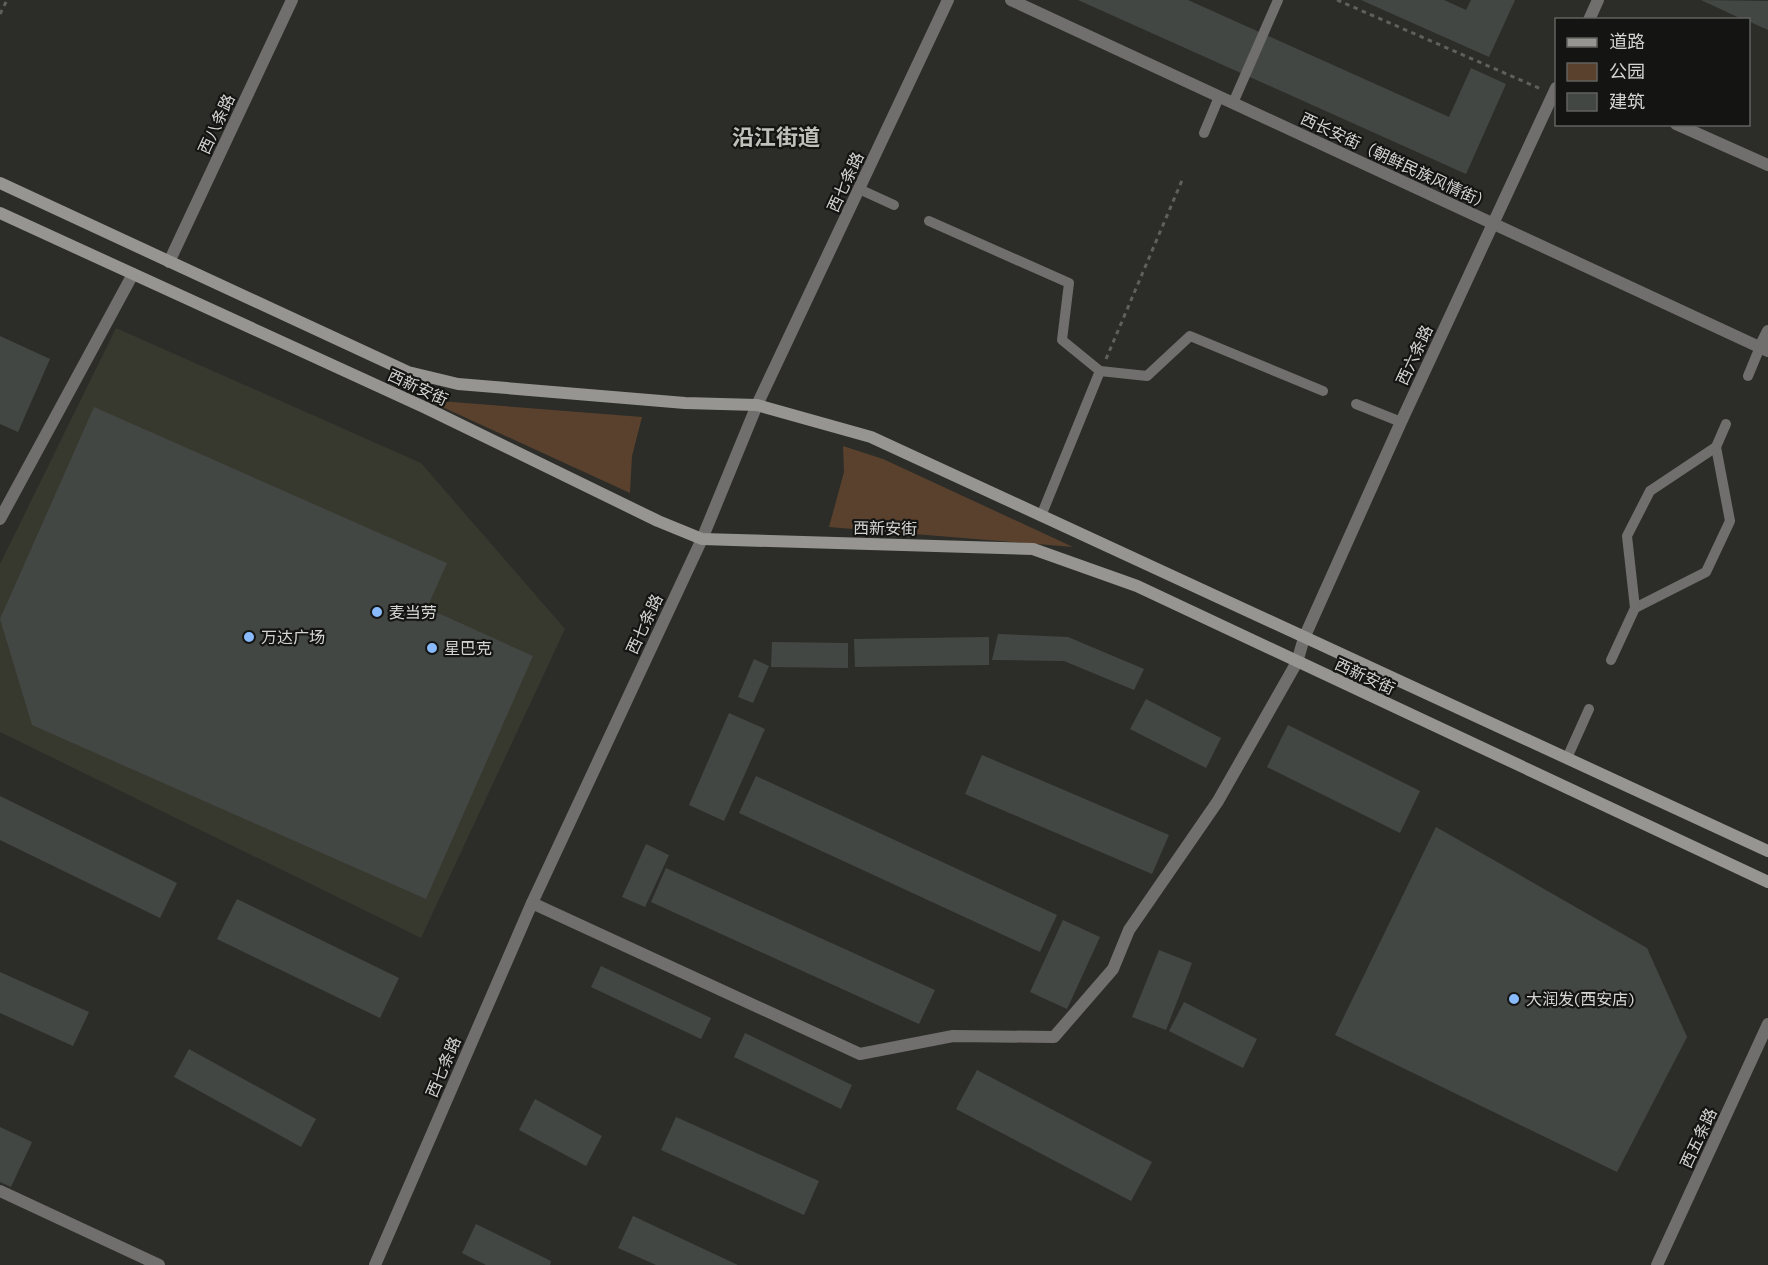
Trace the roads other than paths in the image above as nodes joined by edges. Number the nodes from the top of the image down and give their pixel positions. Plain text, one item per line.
1 (292, 0) edge
2 (948, 0) edge
3 (1011, 0) edge
4 (1278, 0) edge
5 (1598, 0) edge
6 (1590, 18) edge
7 (1555, 92) edge
8 (1219, 97) junction
9 (1233, 103) junction
10 (1680, 126) edge
11 (1204, 133) dead end
12 (1768, 165) edge
13 (0, 183) edge
14 (859, 189) junction
15 (894, 205) dead end
16 (0, 213) edge
17 (929, 221) dead end
18 (1493, 224) junction
19 (169, 262) junction
20 (133, 274) junction
21 (1768, 331) edge
22 (1764, 349) edge
23 (1100, 371) junction
24 (1748, 376) dead end
25 (1323, 390) dead end
26 (1356, 404) dead end
27 (758, 405) junction
28 (1401, 422) junction
29 (1726, 424) dead end
30 (1716, 447) junction
31 (1041, 516) junction
32 (0, 519) edge
33 (702, 538) junction
34 (1635, 608) junction
35 (1304, 638) junction
36 (1611, 660) dead end
37 (1297, 662) junction
38 (1589, 709) dead end
39 (1567, 758) junction
40 (1768, 851) edge
41 (1768, 882) edge
42 (532, 903) junction
43 (1768, 1024) edge
44 (0, 1191) edge
45 (159, 1265) edge
46 (375, 1265) edge
47 (1658, 1265) edge

1 - 19 street, 西八条路
2 - 14 street, 西七条路
3 - 8 street, 西长安街（朝鲜民族风情街）
4 - 9 lane
5 - 6 street
7 - 18 street, 西六条路
8 - 9 street, 西长安街（朝鲜民族风情街）
8 - 11 lane
9 - 18 street, 西长安街（朝鲜民族风情街）
10 - 12 street
13 - 19 main road, 西新安街
14 - 15 lane
14 - 27 street, 西七条路
16 - 20 main road, 西新安街
17 - 23 lane
18 - 22 street, 西长安街（朝鲜民族风情街）
18 - 28 street, 西六条路
19 - 27 main road, 西新安街
20 - 32 street
20 - 33 main road, 西新安街
21 - 22 street
22 - 24 lane
23 - 25 lane
23 - 31 lane
26 - 28 lane
27 - 31 main road, 西新安街
27 - 33 street, 西七条路
28 - 35 street, 西六条路
29 - 30 lane
30 - 34 lane
30 - 34 lane
31 - 35 main road, 西新安街
33 - 37 main road, 西新安街
33 - 42 street, 西七条路
34 - 36 lane
35 - 37 street, 西六条路
35 - 39 main road, 西新安街
37 - 41 main road, 西新安街
37 - 42 street, 西六条路
38 - 39 lane
39 - 40 main road, 西新安街
42 - 46 street, 西七条路
43 - 47 street, 西五条路
44 - 45 street

